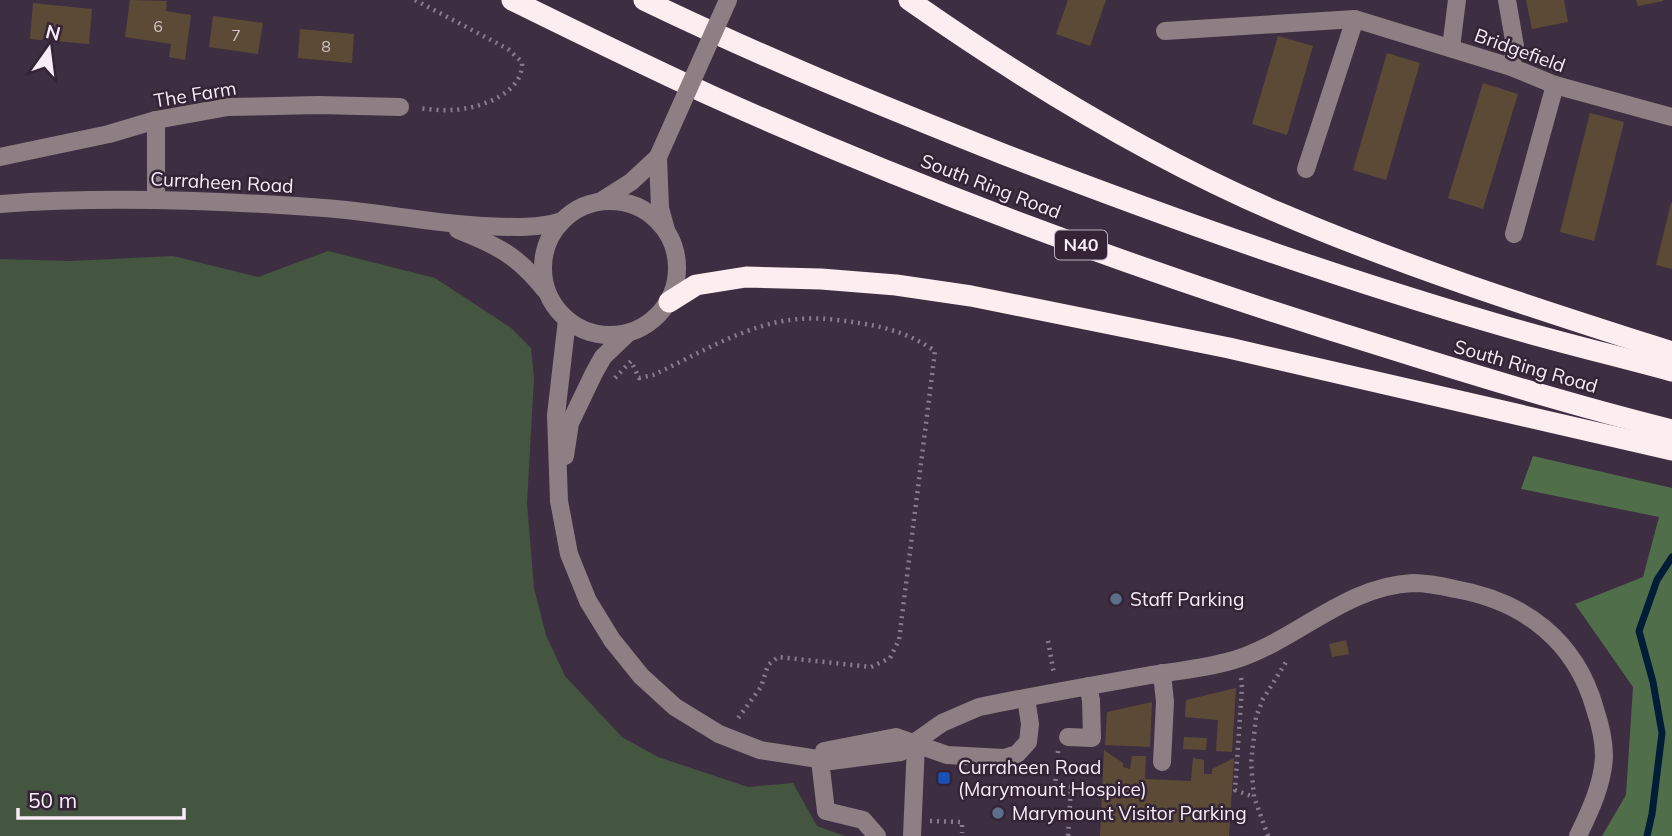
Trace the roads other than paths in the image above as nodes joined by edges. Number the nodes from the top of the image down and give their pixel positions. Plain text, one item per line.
1 (512, 0) edge
2 (644, 0) edge
3 (728, 0) edge
4 (909, 0) edge
5 (1457, 0) edge
6 (1507, 0) edge
7 (1355, 19) junction
8 (1165, 31) dead end
9 (1451, 48) junction
10 (1511, 67) junction
11 (1555, 85) junction
12 (400, 107) road end
13 (1672, 117) edge
14 (156, 120) junction
15 (0, 157) edge
16 (658, 157) junction
17 (1306, 169) dead end
18 (156, 199) junction
19 (601, 201) junction
20 (0, 204) edge
21 (562, 220) junction
22 (441, 223) junction
23 (666, 230) junction
24 (1514, 234) dead end
25 (547, 293) junction
26 (669, 302) junction
27 (567, 320) junction
28 (628, 333) junction
29 (1672, 352) edge
30 (1672, 371) edge
31 (1672, 430) edge
32 (1672, 450) edge
33 (559, 501) junction
34 (1162, 673) junction
35 (1088, 686) junction
36 (1026, 698) junction
37 (1063, 739) road end
38 (916, 744) junction
39 (797, 757) junction
40 (820, 760) junction
41 (1162, 762) dead end
42 (877, 836) edge
43 (912, 836) edge
44 (1578, 836) edge

1 - 31 highway, South Ring Road / N40
2 - 30 highway, South Ring Road
3 - 16 street, bridge
4 - 29 highway
5 - 9 street
6 - 10 street
7 - 8 street
7 - 9 street, Bridgefield
7 - 17 street
9 - 10 street, Bridgefield
10 - 11 street, Bridgefield
11 - 13 street, Bridgefield
11 - 24 street
12 - 14 street, The Farm
14 - 15 street, The Farm
14 - 18 street
16 - 19 street, Curraheen Road
16 - 23 street
18 - 20 street, Curraheen Road
18 - 22 street, Curraheen Road
19 - 21 street, Curraheen Road
19 - 23 street
21 - 22 street, Curraheen Road
21 - 25 street, Curraheen Road
22 - 25 street, Curraheen Road
23 - 26 street
25 - 27 street, Curraheen Road
26 - 28 street, Curraheen Road
26 - 32 highway
27 - 28 street, Curraheen Road
27 - 33 street
28 - 33 street
33 - 39 street
34 - 35 street
34 - 41 street
34 - 44 street
35 - 36 street
35 - 37 street
36 - 38 street
36 - 38 street
38 - 39 street
38 - 40 street
38 - 43 street
39 - 40 street
40 - 42 street

